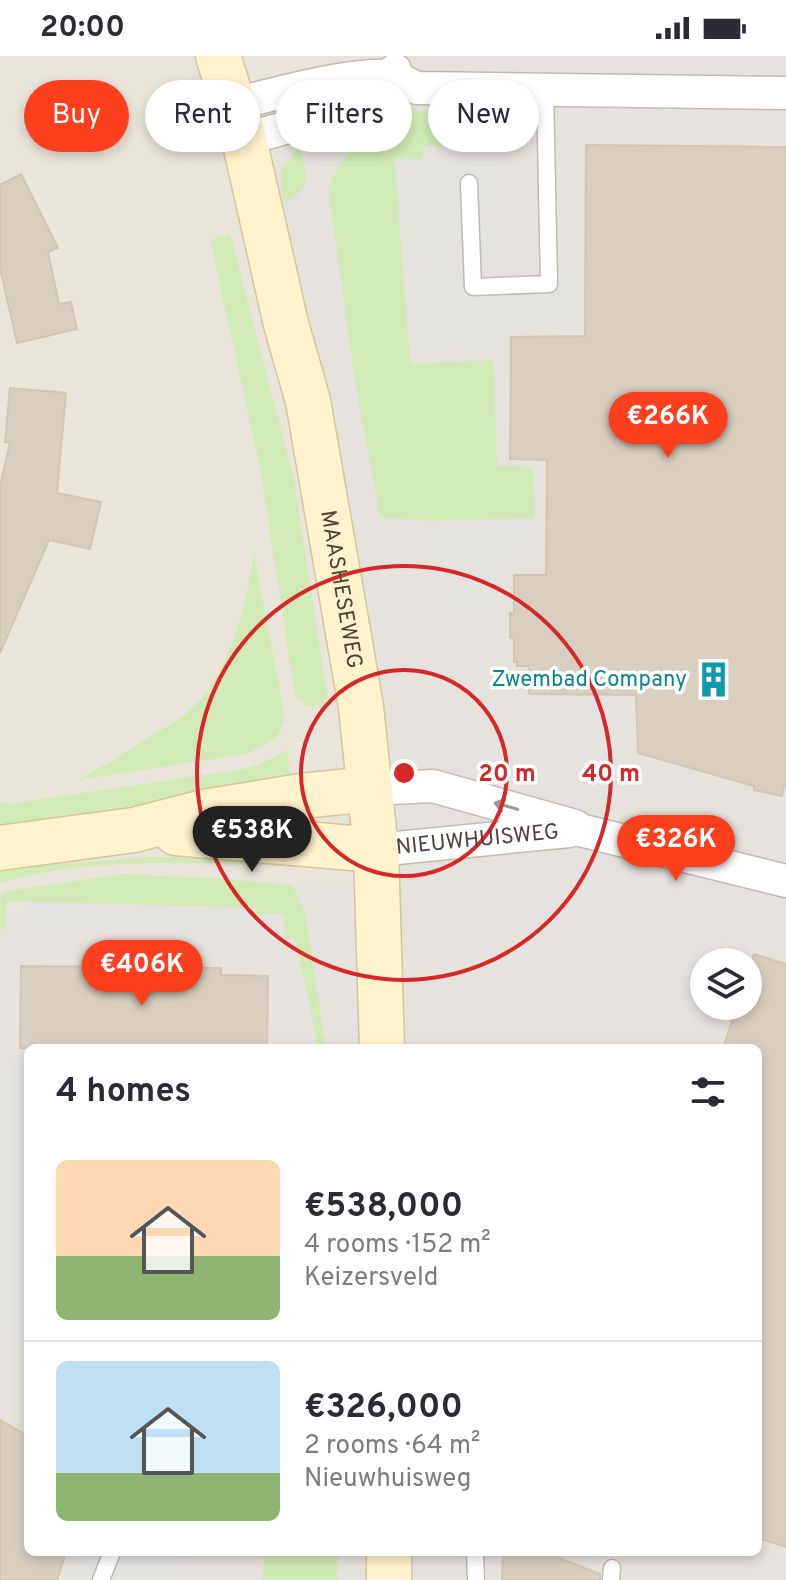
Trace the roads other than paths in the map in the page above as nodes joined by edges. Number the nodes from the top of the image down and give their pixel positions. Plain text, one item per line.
1 (218, 56) edge
2 (397, 66) edge
3 (226, 80) edge
4 (545, 90) junction
5 (786, 93) edge
6 (260, 120) edge
7 (246, 152) edge
8 (469, 183) dead end
9 (370, 789) junction
10 (134, 830) junction
11 (580, 830) junction
12 (0, 848) edge
13 (376, 850) junction
14 (786, 881) edge
15 (382, 1044) edge
16 (110, 1556) edge
17 (389, 1556) edge
18 (475, 1556) edge
19 (101, 1580) edge
20 (389, 1580) edge
21 (476, 1580) edge

1 - 3 main road, MAASHESEWEG
2 - 4 street
2 - 6 street
4 - 5 street
4 - 8 lane
7 - 9 main road, MAASHESEWEG
9 - 10 main road
11 -> 9 street, NIEUWHUISWEG
9 - 13 main road, MAASHESEWEG
10 - 12 main road
10 - 13 main road
11 - 13 street, NIEUWHUISWEG
11 - 14 street, NIEUWHUISWEG
13 - 15 main road, MAASHESEWEG
16 - 19 lane
17 - 20 main road
18 - 21 lane

